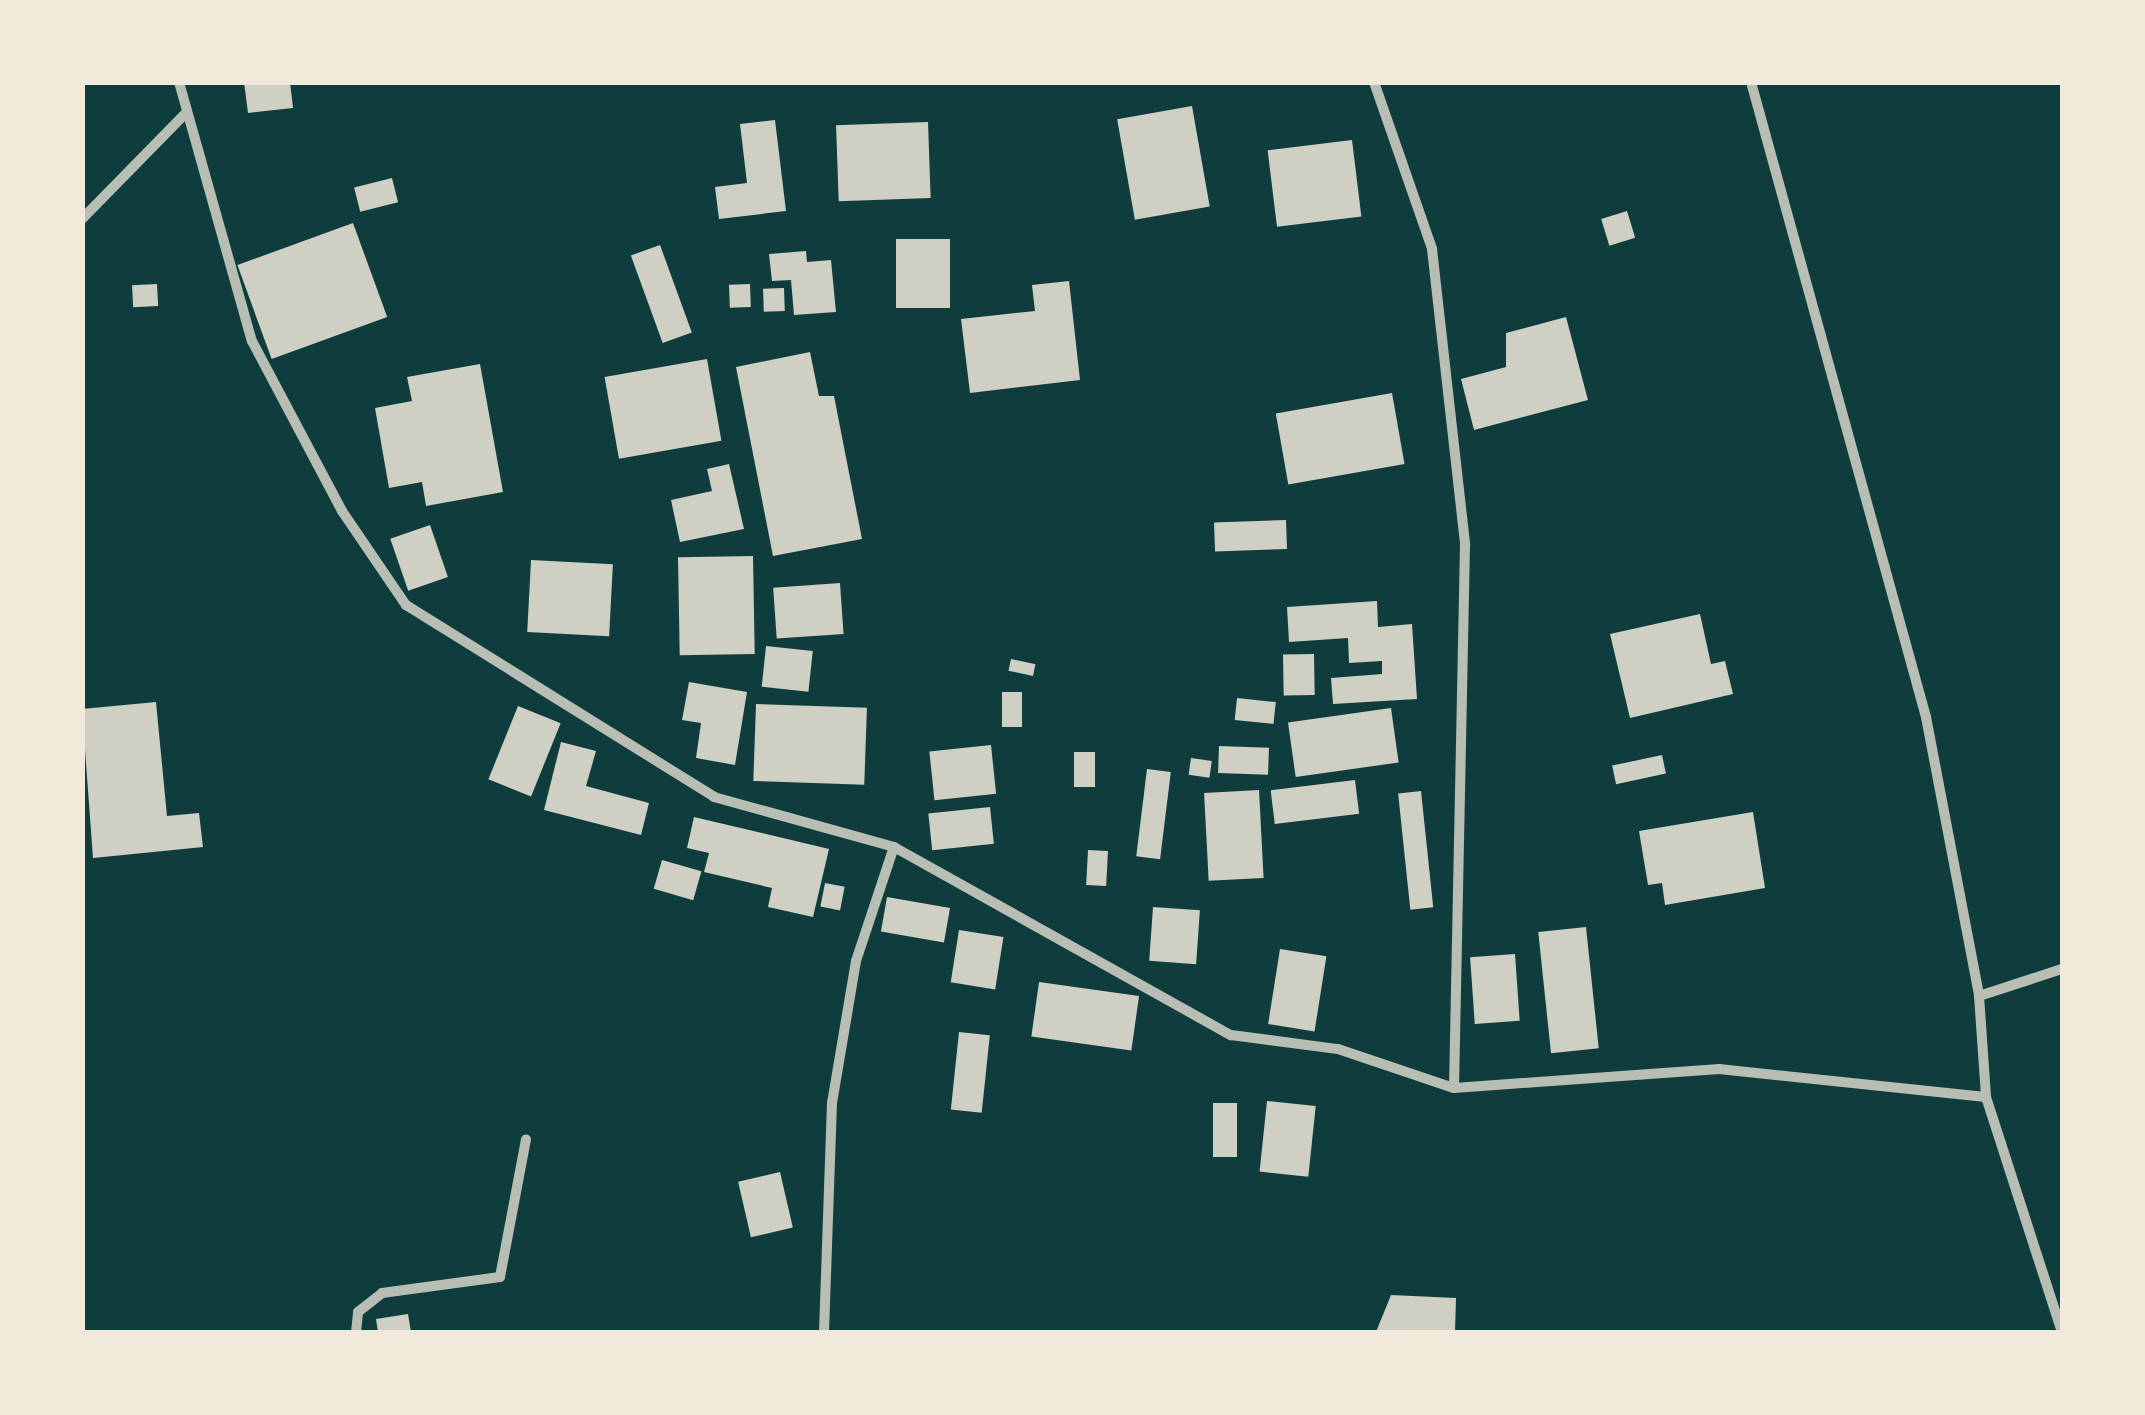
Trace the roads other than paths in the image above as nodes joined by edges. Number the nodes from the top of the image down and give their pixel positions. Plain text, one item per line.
1 (178, 82) edge
2 (1374, 82) edge
3 (1751, 82) edge
4 (184, 115) junction
5 (82, 219) edge
6 (894, 847) junction
7 (2062, 969) edge
8 (1979, 996) junction
9 (1454, 1088) junction
10 (1986, 1097) junction
11 (526, 1139) dead end
12 (356, 1332) edge
13 (824, 1332) edge
14 (2062, 1332) edge

1 - 4 street
2 - 9 street
3 - 8 street
4 - 5 street
4 - 6 street
6 - 9 street
6 - 13 street
7 - 8 street
8 - 10 street
9 - 10 street
10 - 14 street
11 - 12 street

